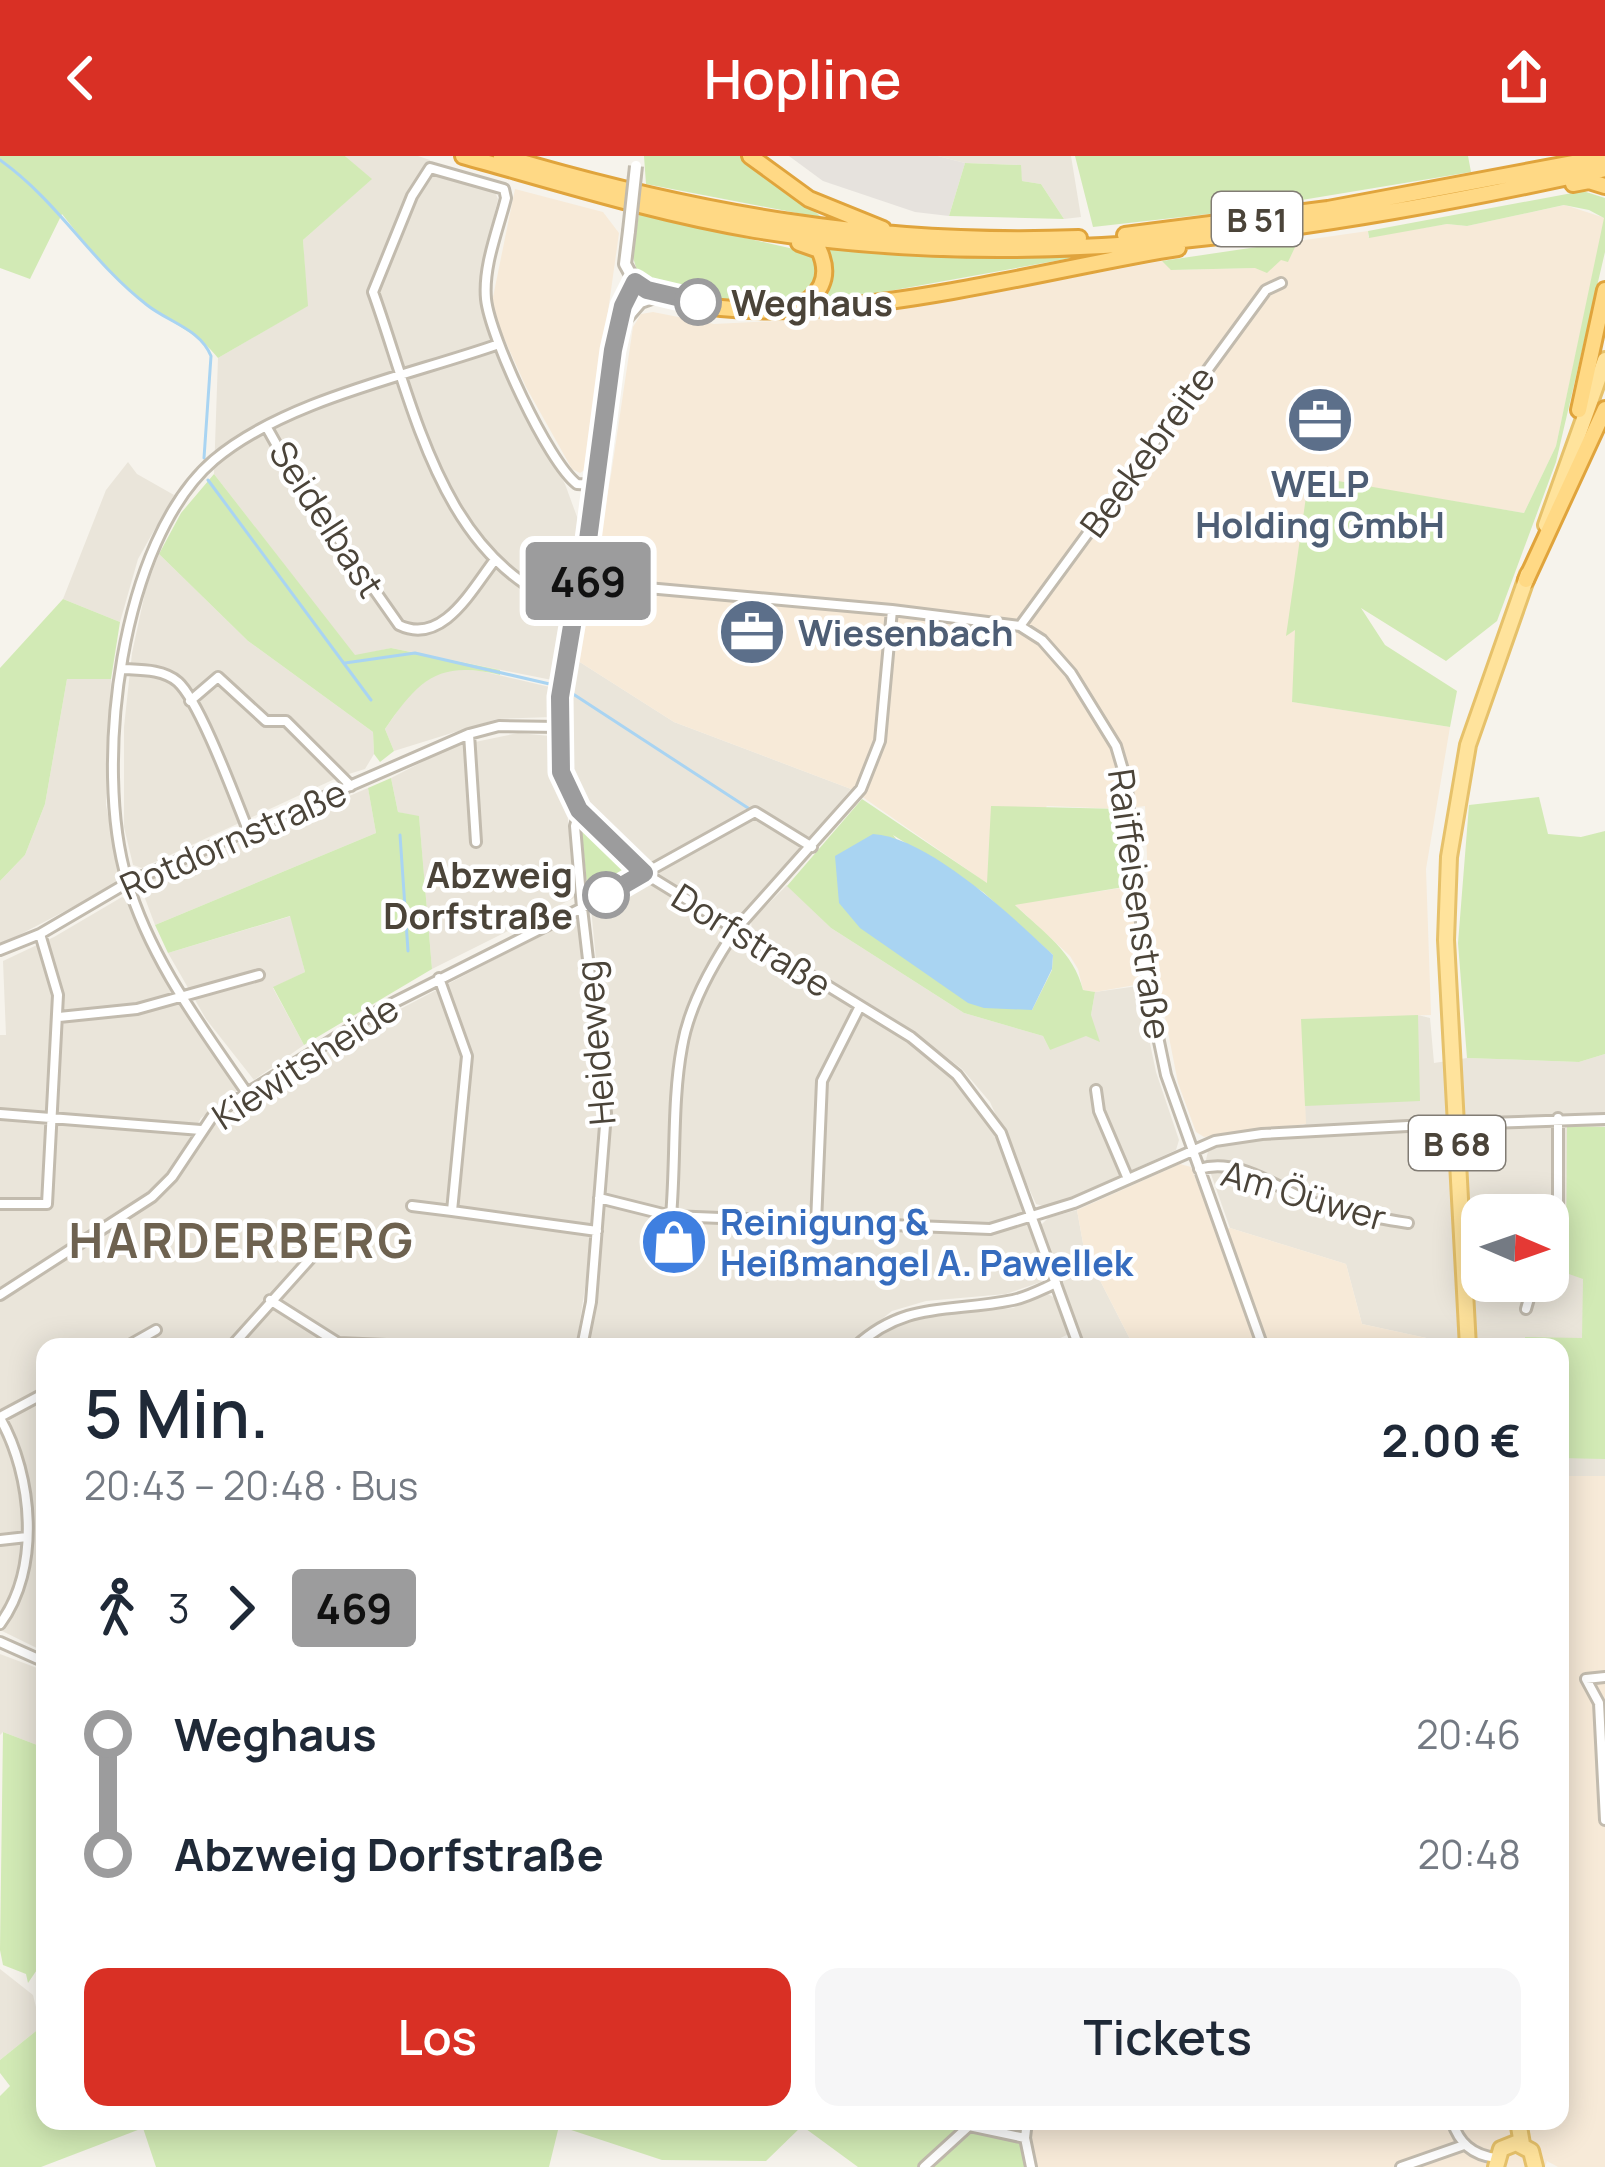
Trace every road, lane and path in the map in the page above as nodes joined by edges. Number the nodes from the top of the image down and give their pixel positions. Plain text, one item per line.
1 (463, 156) edge
2 (501, 156) edge
3 (750, 156) edge
4 (1575, 156) edge
5 (1605, 157) edge
6 (636, 161) edge
7 (1549, 169) junction
8 (1605, 169) edge
9 (1538, 184) junction
10 (1605, 186) edge
11 (1275, 230) junction
12 (760, 231) junction
13 (905, 236) junction
14 (635, 282) junction
15 (1281, 284) dead end
16 (1605, 290) edge
17 (663, 295) junction
18 (788, 312) junction
19 (1605, 342) edge
20 (499, 344) junction
21 (613, 350) junction
22 (1605, 360) edge
23 (404, 377) junction
24 (1605, 409) edge
25 (1579, 410) junction
26 (266, 425) junction
27 (594, 485) junction
28 (494, 561) junction
29 (590, 578) junction
30 (1526, 580) junction
31 (575, 608) junction
32 (892, 610) junction
33 (1020, 626) junction
34 (122, 669) junction
35 (190, 701) junction
36 (559, 728) junction
37 (469, 734) junction
38 (351, 786) junction
39 (579, 810) junction
40 (248, 830) junction
41 (476, 842) dead end
42 (812, 847) junction
43 (644, 873) junction
44 (127, 883) junction
45 (582, 908) junction
46 (737, 928) junction
47 (40, 934) junction
48 (0, 950) edge
49 (259, 975) dead end
50 (439, 978) junction
51 (180, 994) junction
52 (859, 1008) junction
53 (59, 1017) junction
54 (1096, 1090) dead end
55 (247, 1093) junction
56 (0, 1114) edge
57 (49, 1118) junction
58 (1558, 1118) junction
59 (1605, 1118) edge
60 (201, 1130) junction
61 (1192, 1149) junction
62 (1199, 1169) junction
63 (1128, 1179) junction
64 (1558, 1194) edge
65 (599, 1198) junction
66 (0, 1204) edge
67 (412, 1206) dead end
68 (452, 1211) junction
69 (671, 1216) junction
70 (1032, 1216) junction
71 (816, 1223) junction
72 (1408, 1223) dead end
73 (597, 1231) junction
74 (334, 1232) dead end
75 (1057, 1283) junction
76 (0, 1295) edge
77 (270, 1300) junction
78 (1528, 1302) edge
79 (1526, 1309) dead end
80 (156, 1330) dead end
81 (868, 1335) junction
82 (142, 1338) edge
83 (238, 1338) edge
84 (327, 1338) edge
85 (583, 1338) edge
86 (864, 1338) edge
87 (871, 1338) edge
88 (1076, 1338) edge
89 (1260, 1338) edge
90 (1468, 1338) edge
91 (36, 1398) edge
92 (0, 1417) edge
93 (27, 1537) junction
94 (0, 1540) edge
95 (0, 1624) edge
96 (0, 1642) edge
97 (36, 1657) edge
98 (1605, 1677) edge
99 (1605, 1820) edge
100 (965, 2130) edge
101 (988, 2130) edge
102 (1026, 2130) edge
103 (1456, 2130) edge
104 (1515, 2130) edge
105 (1025, 2138) junction
106 (1516, 2144) junction
107 (1464, 2145) junction
108 (1496, 2163) edge
109 (924, 2167) edge
110 (1031, 2167) edge
111 (1401, 2167) edge
112 (1535, 2167) edge

1 - 12 highway, B 51
2 - 13 highway, B 51
3 - 13 highway
4 - 7 highway
5 - 7 highway, B 51
6 - 14 street, bridge
7 - 13 highway, B 51
8 - 9 highway, B 51
9 - 10 highway
9 - 11 highway, B 51
11 - 12 highway, B 51
11 - 18 highway
12 - 18 highway
14 - 17 highway
14 - 21 street, Dorfstraße
15 - 33 street, Beekebreite
16 - 25 highway, B 68
17 - 18 highway
17 - 21 street
19 - 25 main road, B 68
20 - 23 street
20 - 23 street
20 - 27 street
21 - 27 street, Dorfstraße
22 - 30 main road, B 68
23 - 26 street
23 - 28 street
24 - 30 highway, B 68
25 - 30 main road, B 68
26 - 28 street, Seidelbast
26 - 34 street
27 - 29 street, Dorfstraße
28 - 31 street
29 - 31 street, Dorfstraße
29 - 32 street
30 - 90 main road, B 68
31 - 36 street, Dorfstraße
32 - 33 street
32 - 42 street
33 - 61 street, Raiffeisenstraße
34 - 35 street
34 - 44 street
35 - 38 street
35 - 40 street
36 - 37 street, Rotdornstraße
36 - 39 street, Dorfstraße
37 - 38 street, Rotdornstraße
37 - 41 street
38 - 40 street, Rotdornstraße
39 - 43 street, Dorfstraße
39 - 45 street, Heideweg
40 - 44 street, Rotdornstraße
42 - 43 street, Kiewitsheide
42 - 46 street
43 - 45 street, Kiewitsheide
43 - 46 street, Dorfstraße
44 - 47 street, Rotdornstraße
44 - 51 street
45 - 50 street, Kiewitsheide
45 - 65 street, Heideweg
46 - 52 street, Dorfstraße
46 - 69 street
47 - 48 street, Rotdornstraße
47 - 53 street
49 - 51 street
50 - 55 street, Kiewitsheide
50 - 68 street
51 - 53 street
51 - 55 street
52 - 70 street, Dorfstraße
52 - 71 street
53 - 57 street
54 - 63 street
55 - 60 street, Kiewitsheide
56 - 57 street
57 - 60 street
57 - 66 street
58 - 59 street
58 - 61 street, bridge
58 - 64 street
60 - 76 street, Kiewitsheide
61 - 62 street, Raiffeisenstraße
61 - 63 street
62 - 72 street, Am Öüwer
62 - 89 street, Raiffeisenstraße
63 - 70 street
65 - 69 street
65 - 73 street, Heideweg
67 - 68 street
68 - 73 street
69 - 71 street
70 - 71 street
70 - 75 street, Dorfstraße
73 - 85 street, Heideweg
74 - 77 street
75 - 81 street
75 - 88 street, Dorfstraße
77 - 83 street
77 - 84 street
78 - 79 street
80 - 82 street
81 - 86 street
81 - 87 street
91 - 92 street
92 - 93 street
93 - 94 street
93 - 95 street
96 - 97 street
98 - 99 street
100 - 109 street
101 - 105 street
102 - 105 street
103 - 107 street
104 - 106 main road
105 - 110 street
106 - 108 main road
106 - 112 main road
107 - 108 street
107 - 111 street

